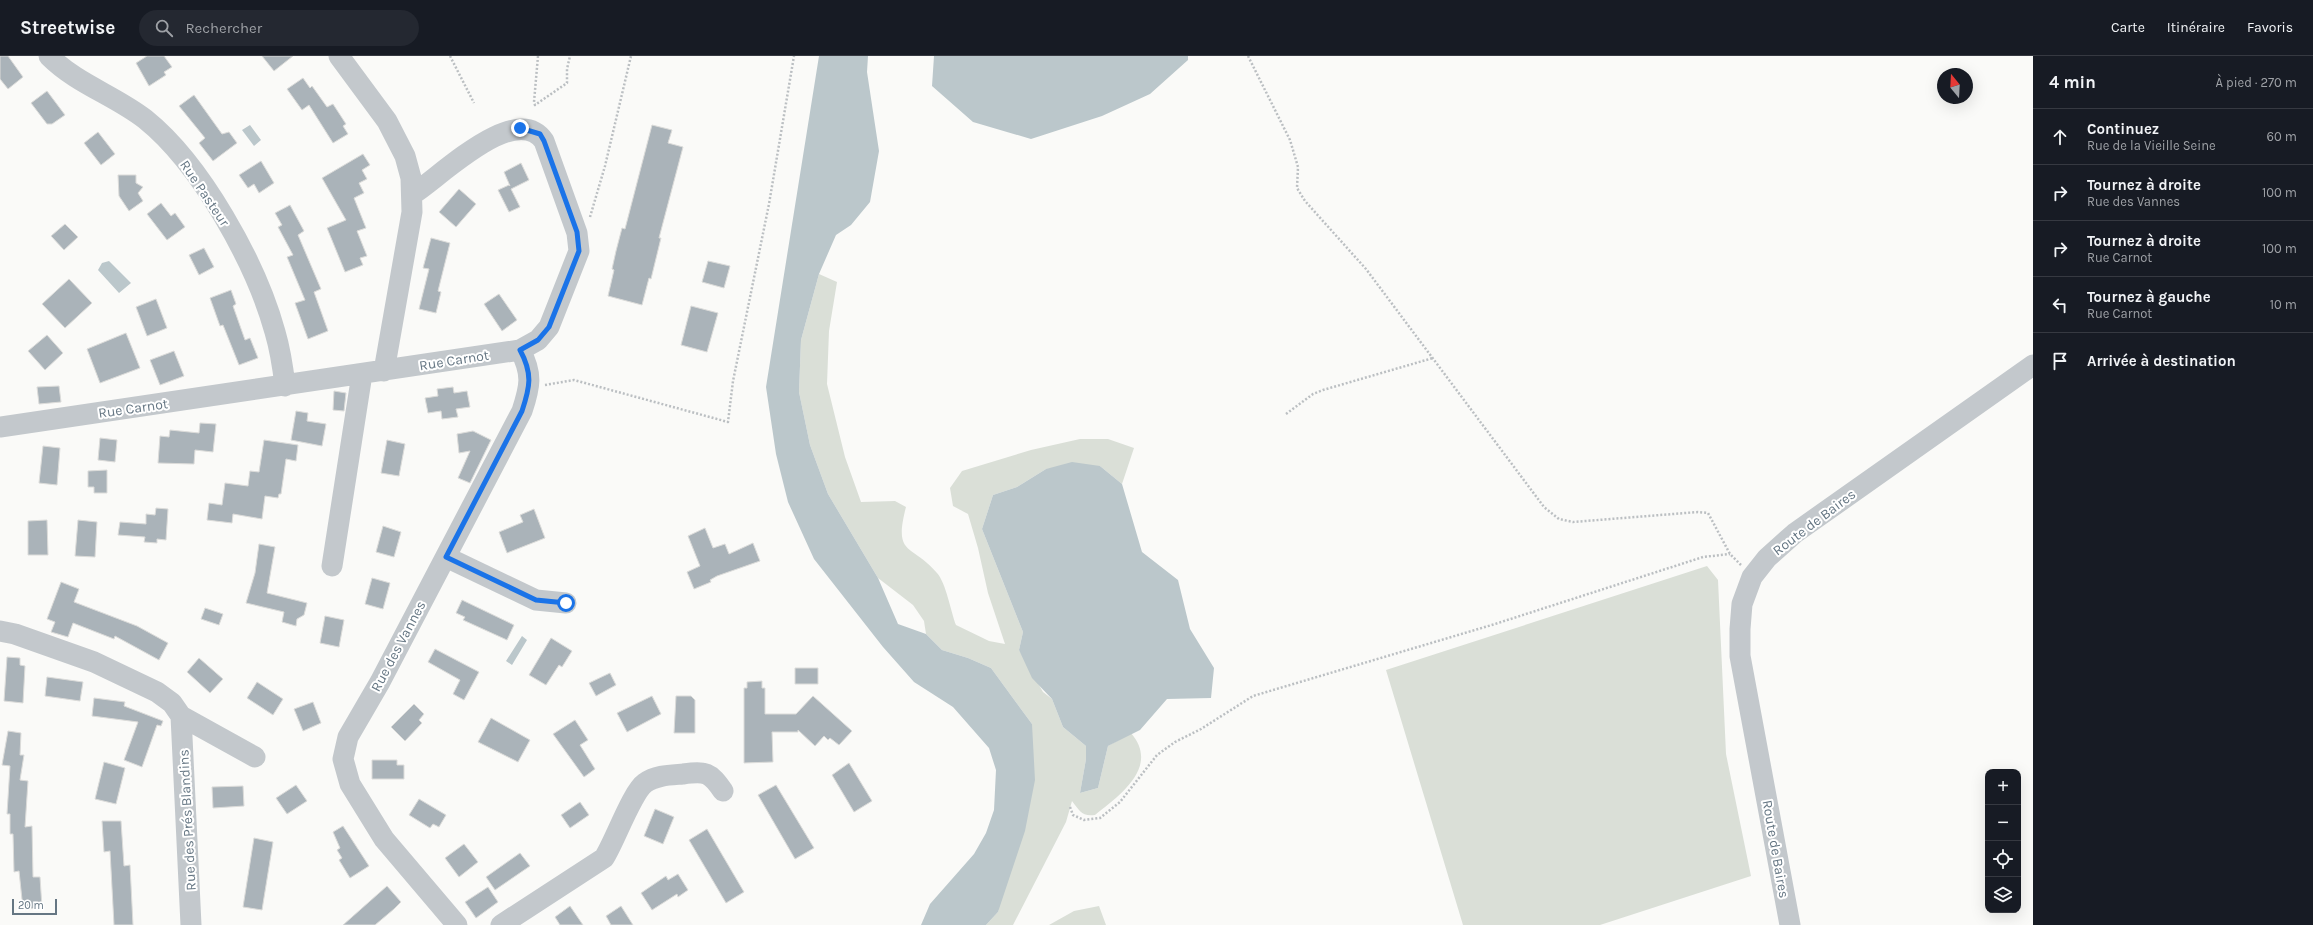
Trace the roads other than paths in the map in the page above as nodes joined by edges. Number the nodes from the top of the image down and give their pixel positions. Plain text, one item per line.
1 (49, 56) edge
2 (340, 56) edge
3 (413, 194) junction
4 (520, 350) junction
5 (2033, 365) edge
6 (384, 371) junction
7 (362, 374) junction
8 (285, 386) junction
9 (0, 427) edge
10 (446, 557) junction
11 (332, 566) dead end
12 (566, 603) dead end
13 (0, 631) edge
14 (181, 716) junction
15 (255, 757) dead end
16 (723, 792) dead end
17 (191, 925) edge
18 (457, 925) edge
19 (501, 925) edge
20 (1790, 925) edge

1 - 8 street, Rue Pasteur
2 - 3 street
3 - 4 street, Rue Carnot
3 - 6 street
4 - 6 street, Rue Carnot
4 - 10 street, Rue des Vannes
5 - 20 street, Route de Baires
6 - 7 street, Rue Carnot
7 - 8 street, Rue Carnot
7 - 11 street
8 - 9 street, Rue Carnot
10 - 12 street
10 - 18 street, Rue des Vannes
13 - 14 street
14 - 15 street
14 - 17 street, Rue des Prés Blandins
16 - 19 street

